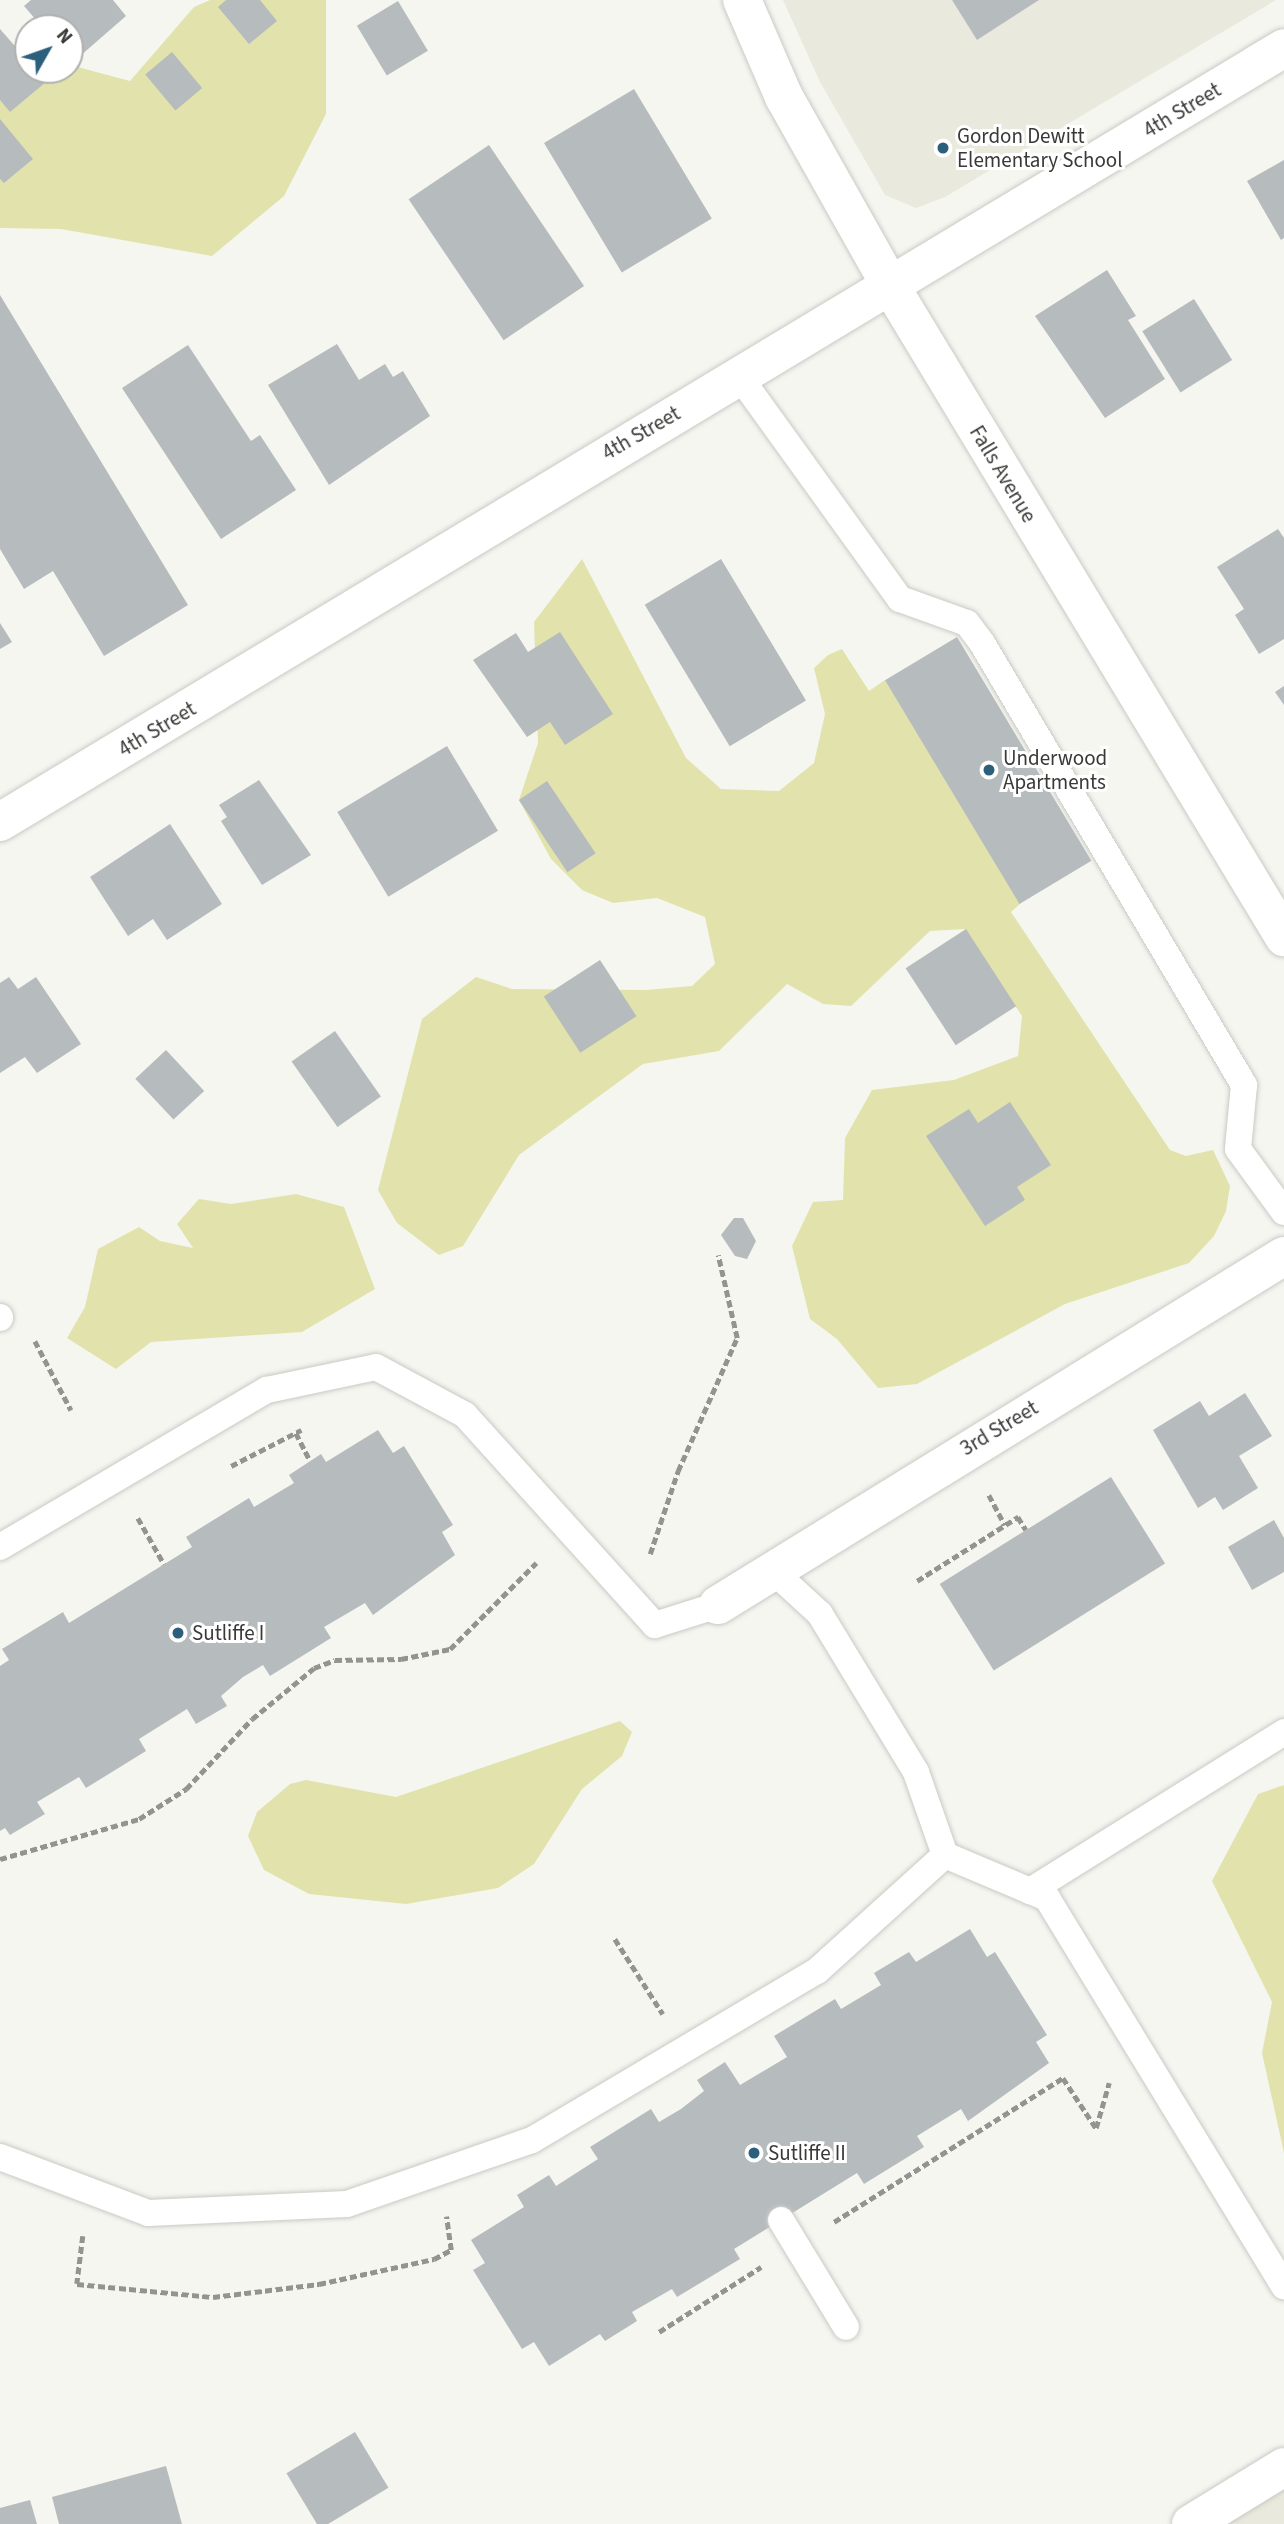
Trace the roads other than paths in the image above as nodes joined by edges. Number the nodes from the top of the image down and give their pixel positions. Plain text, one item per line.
1 (742, 0) edge
2 (1284, 48) edge
3 (891, 287) junction
4 (739, 376) junction
5 (0, 822) edge
6 (1284, 937) edge
7 (1284, 1212) edge
8 (1284, 1256) edge
9 (0, 1547) edge
10 (772, 1571) junction
11 (718, 1605) joint
12 (1284, 1732) edge
13 (945, 1855) junction
14 (1030, 1891) junction
15 (0, 2157) edge
16 (781, 2220) dead end
17 (1284, 2286) edge
18 (846, 2327) dead end
19 (1284, 2467) edge
20 (1191, 2524) edge

1 - 3 street, Falls Avenue
2 - 3 street, 4th Street
3 - 4 street, 4th Street
3 - 6 street, Falls Avenue
4 - 5 street, 4th Street
4 - 7 lane
8 - 10 street, 3rd Street
9 - 11 lane
10 - 11 street, 3rd Street
10 - 13 lane
12 - 14 lane
13 - 14 lane
13 - 15 lane
14 - 17 lane
16 - 18 lane
19 - 20 street

